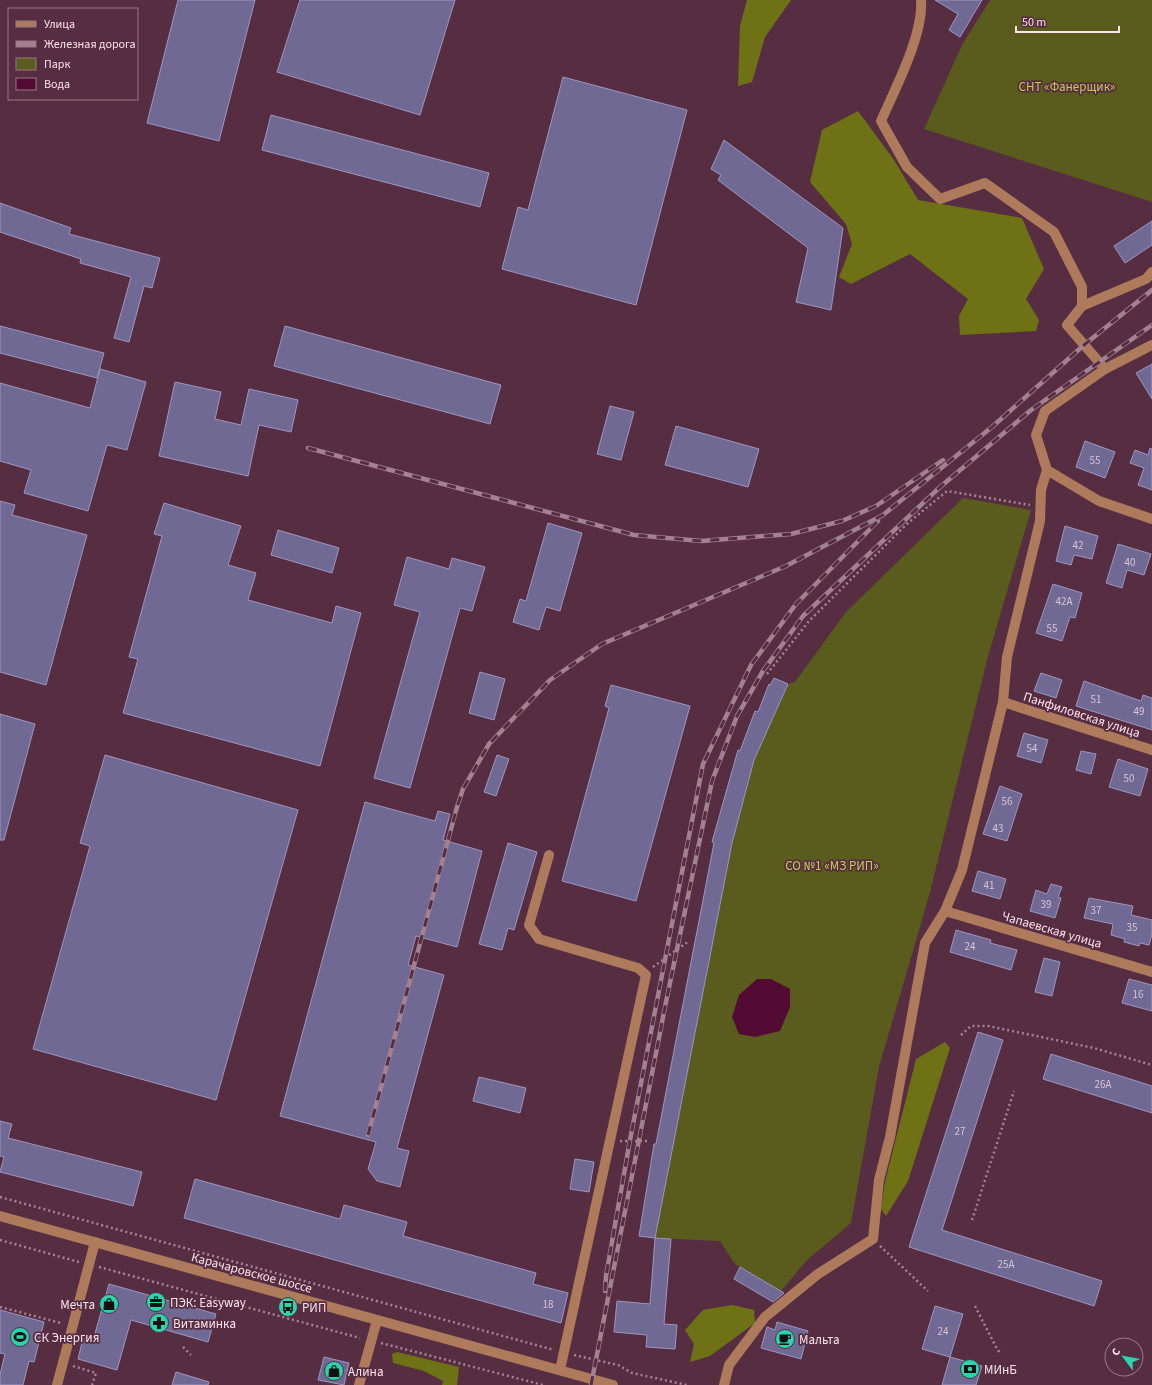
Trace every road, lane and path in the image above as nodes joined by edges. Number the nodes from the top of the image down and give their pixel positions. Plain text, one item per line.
1 (922, 0) edge
2 (1152, 272) edge
3 (1082, 306) junction
4 (1152, 345) edge
5 (1105, 369) junction
6 (1047, 470) junction
7 (1041, 507) junction
8 (1152, 519) edge
9 (767, 674) dead end
10 (1003, 702) junction
11 (1152, 750) edge
12 (549, 855) dead end
13 (945, 911) junction
14 (689, 941) dead end
15 (1152, 972) edge
16 (646, 975) junction
17 (961, 1035) dead end
18 (1152, 1065) edge
19 (1014, 1091) dead end
20 (610, 1141) junction
21 (650, 1141) dead end
22 (0, 1196) edge
23 (0, 1216) edge
24 (972, 1220) dead end
25 (873, 1239) junction
26 (0, 1240) edge
27 (95, 1242) junction
28 (89, 1265) junction
29 (928, 1291) dead end
30 (975, 1306) dead end
31 (0, 1307) edge
32 (377, 1320) junction
33 (74, 1327) junction
34 (371, 1340) junction
35 (183, 1347) dead end
36 (563, 1353) junction
37 (1001, 1354) dead end
38 (191, 1355) dead end
39 (63, 1363) junction
40 (560, 1370) junction
41 (57, 1385) edge
42 (92, 1385) edge
43 (359, 1385) edge
44 (543, 1385) edge
45 (613, 1385) edge
46 (687, 1385) edge
47 (724, 1385) edge

1 - 3 street
2 - 3 street
3 - 5 street
4 - 5 street
5 - 6 street
6 - 7 street
6 - 8 street
7 - 9 path
7 - 10 street
10 - 11 street, Панфиловская улица
10 - 13 street
12 - 16 street
13 - 15 street, Чапаевская улица
13 - 25 street
14 - 16 path
16 - 20 street
17 - 18 path
19 - 24 path
20 - 21 path
20 - 36 street
22 - 36 path
23 - 27 street, Карачаровское шоссе
25 - 29 path
25 - 47 street
26 - 28 path
27 - 28 street
27 - 32 street, Карачаровское шоссе
28 - 33 street
28 - 34 path
30 - 37 path
31 - 33 path
32 - 34 street
32 - 40 street, Карачаровское шоссе
33 - 39 street
34 - 43 street
34 - 44 path
35 - 38 path
36 - 40 street
36 - 46 path
39 - 41 street
39 - 42 path
40 - 45 street, Карачаровское шоссе

